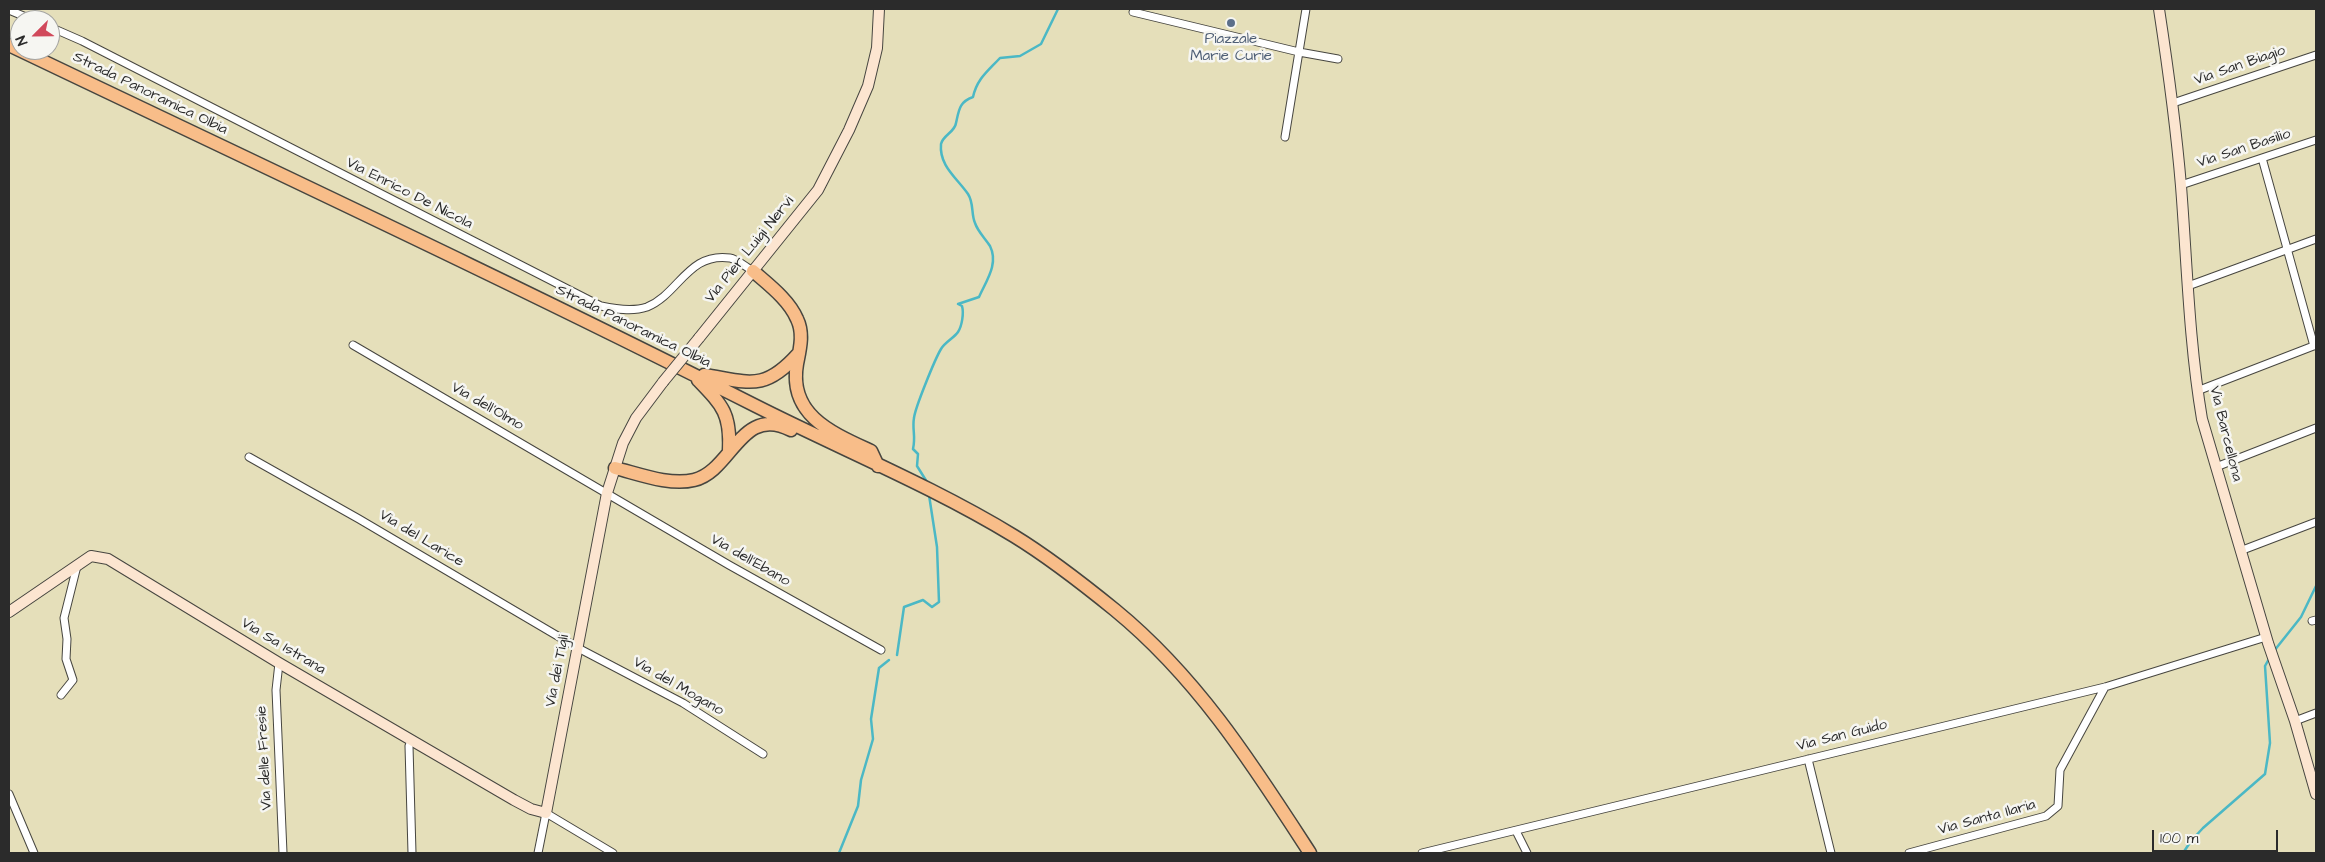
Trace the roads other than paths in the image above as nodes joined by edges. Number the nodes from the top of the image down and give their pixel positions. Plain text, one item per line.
1 (879, 9) edge
2 (1306, 9) edge
3 (2159, 9) edge
4 (1134, 10) edge
5 (1132, 20) dead end
6 (60, 31) edge
7 (9, 45) edge
8 (1299, 52) junction
9 (2316, 55) edge
10 (1338, 59) dead end
11 (2173, 103) junction
12 (1285, 137) dead end
13 (2316, 140) edge
14 (2262, 158) junction
15 (2181, 185) junction
16 (2316, 239) edge
17 (2287, 250) junction
18 (753, 271) junction
19 (2188, 286) junction
20 (353, 345) dead end
21 (2315, 345) edge
22 (799, 353) junction
23 (691, 373) junction
24 (2197, 391) junction
25 (2316, 428) edge
26 (729, 451) junction
27 (249, 457) dead end
28 (860, 457) junction
29 (880, 467) junction
30 (2216, 467) junction
31 (615, 468) junction
32 (607, 493) junction
33 (2316, 522) edge
34 (2240, 551) junction
35 (78, 565) junction
36 (9, 612) edge
37 (2267, 640) junction
38 (578, 648) junction
39 (881, 650) dead end
40 (279, 662) junction
41 (2105, 687) junction
42 (62, 695) dead end
43 (2316, 713) edge
44 (2295, 721) junction
45 (411, 740) junction
46 (763, 754) dead end
47 (1808, 759) junction
48 (9, 794) edge
49 (2316, 794) edge
50 (546, 813) junction
51 (1516, 831) junction
52 (34, 853) edge
53 (283, 853) edge
54 (412, 853) edge
55 (538, 853) edge
56 (613, 853) edge
57 (1310, 853) edge
58 (1422, 853) edge
59 (1527, 853) edge
60 (1831, 853) edge
61 (1909, 853) edge

1 - 18 street, Via Pier Luigi Nervi
2 - 8 street
3 - 11 street, Via Barcellona
4 - 5 street
4 - 8 street
6 - 18 street, Via Enrico De Nicola
7 - 23 highway, Strada Panoramica Olbia
8 - 10 street
8 - 12 street
9 - 11 street, Via San Biagio
11 - 15 street, Via Barcellona
13 - 14 street, Via San Basilio
14 - 15 street, Via San Basilio
14 - 17 street
15 - 19 street, Via Barcellona
16 - 17 street
17 - 19 street
17 - 21 street
18 - 22 highway
18 - 31 street, Via Pier Luigi Nervi, bridge
19 - 24 street, Via Barcellona
20 - 32 street, Via dell'Olmo
21 - 24 street
22 - 23 highway
22 - 29 highway
23 - 26 highway
23 - 28 highway, Strada Panoramica Olbia
24 - 30 street, Via Barcellona
25 - 30 street
26 - 28 highway
26 - 31 highway
27 - 38 street, Via del Larice
28 - 29 highway, Strada Panoramica Olbia
29 - 57 highway, Strada Panoramica Olbia
30 - 34 street, Via Barcellona
31 - 32 street, Via Pier Luigi Nervi
32 - 38 street, Via dei Tigli
32 - 39 street, Via dell'Ebano
33 - 34 street
34 - 37 street, Via Barcellona
35 - 36 street, Via Sa Istrana
35 - 40 street, Via Sa Istrana
35 - 42 street
37 - 41 street, Via San Guido
37 - 44 street, Via Barcellona
38 - 46 street, Via del Mogano
38 - 50 street, Via dei Tigli
40 - 45 street, Via Sa Istrana
40 - 53 street, Via delle Fresie
41 - 47 street, Via San Guido
41 - 61 street, Via Santa Ilaria
43 - 44 street
44 - 49 street, Via Barcellona
45 - 50 street, Via Sa Istrana
45 - 54 street
47 - 51 street, Via San Guido
47 - 60 street
48 - 52 street
50 - 55 street, Via dei Tigli
50 - 56 street
51 - 58 street, Via San Guido
51 - 59 street

